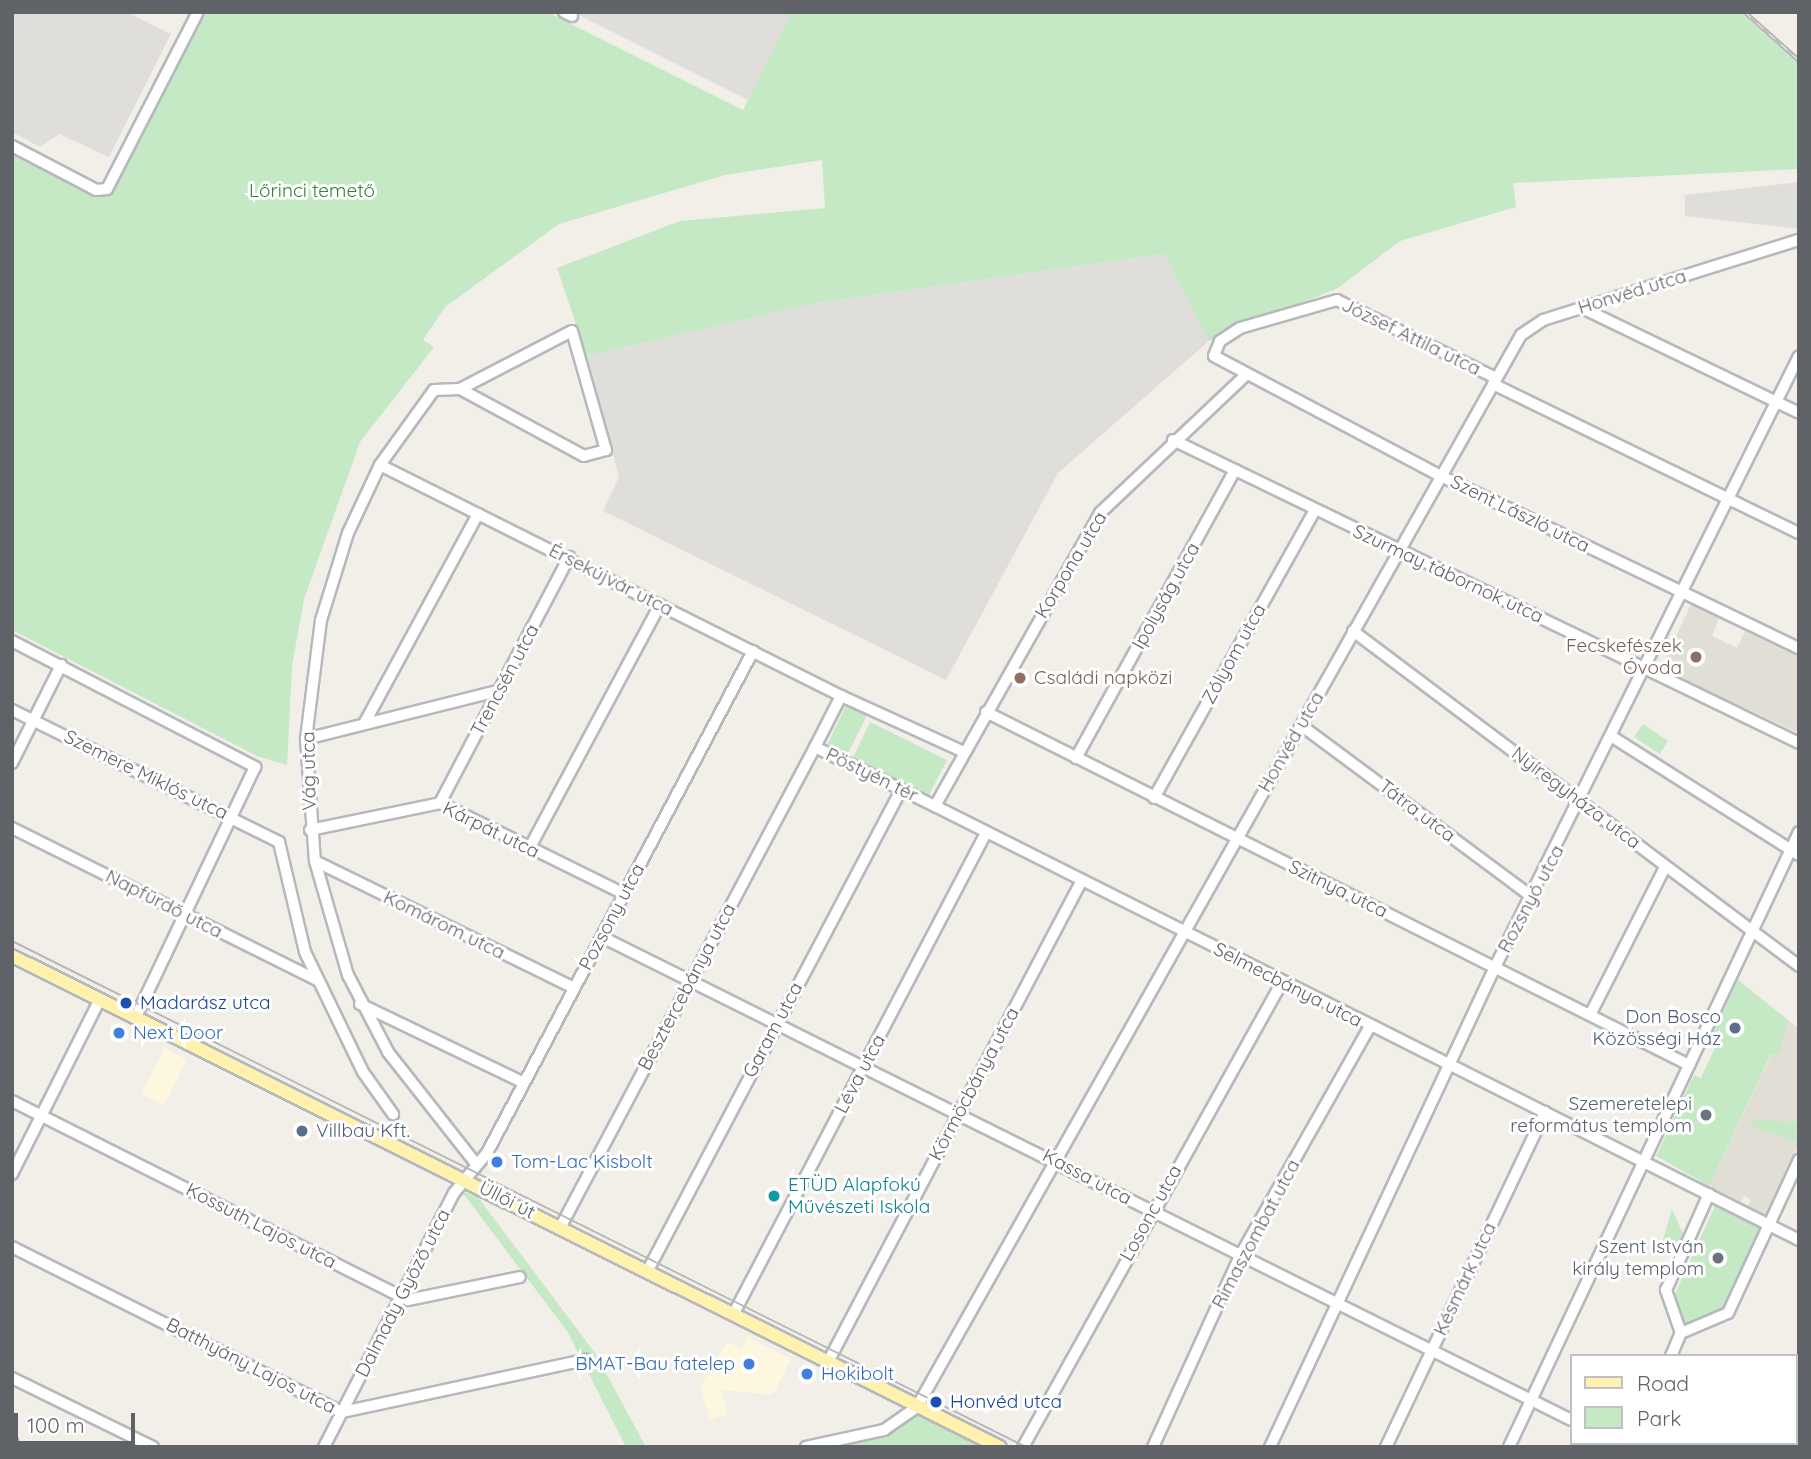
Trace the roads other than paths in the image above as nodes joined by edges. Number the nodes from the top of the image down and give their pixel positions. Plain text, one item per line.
1 (198, 12) edge
2 (12, 146) edge
3 (1799, 240) edge
4 (1582, 308) junction
5 (1799, 356) edge
6 (1244, 377) junction
7 (1494, 381) junction
8 (460, 389) junction
9 (1776, 402) junction
10 (1799, 413) edge
11 (1173, 440) junction
12 (380, 465) junction
13 (1235, 471) junction
14 (1441, 476) junction
15 (1730, 500) junction
16 (1315, 510) junction
17 (478, 514) junction
18 (1799, 533) edge
19 (1400, 551) junction
20 (569, 557) junction
21 (1683, 594) junction
22 (660, 605) junction
23 (1353, 631) junction
24 (12, 641) edge
25 (1799, 648) edge
26 (753, 651) junction
27 (61, 665) junction
28 (1647, 669) junction
29 (501, 690) junction
30 (841, 696) junction
31 (12, 710) edge
32 (986, 712) junction
33 (33, 720) junction
34 (364, 724) junction
35 (1302, 726) junction
36 (1614, 738) junction
37 (306, 739) junction
38 (1799, 743) edge
39 (815, 747) junction
40 (964, 752) junction
41 (1076, 758) junction
42 (12, 763) edge
43 (901, 790) junction
44 (1154, 798) junction
45 (1582, 801) junction
46 (440, 803) junction
47 (935, 806) junction
48 (234, 819) junction
49 (12, 828) edge
50 (310, 830) junction
51 (1799, 832) edge
52 (986, 833) junction
53 (1236, 839) junction
54 (529, 849) junction
55 (1794, 853) edge
56 (315, 861) junction
57 (1665, 867) junction
58 (1082, 880) junction
59 (624, 894) junction
60 (1532, 897) junction
61 (185, 915) junction
62 (1183, 931) junction
63 (1752, 932) junction
64 (602, 937) junction
65 (12, 956) edge
66 (1799, 966) edge
67 (1495, 967) junction
68 (317, 979) junction
69 (690, 979) junction
70 (1282, 982) junction
71 (574, 988) junction
72 (100, 999) junction
73 (360, 1004) junction
74 (1590, 1015) junction
75 (136, 1017) junction
76 (776, 1022) junction
77 (1370, 1026) junction
78 (1450, 1065) junction
79 (1689, 1065) junction
80 (864, 1066) junction
81 (522, 1082) junction
82 (12, 1101) edge
83 (1545, 1112) junction
84 (959, 1113) junction
85 (393, 1114) dead end
86 (42, 1115) junction
87 (1053, 1158) junction
88 (1799, 1160) edge
89 (1643, 1162) junction
90 (476, 1164) junction
91 (12, 1174) edge
92 (465, 1179) junction
93 (1709, 1194) junction
94 (1152, 1212) junction
95 (1770, 1225) junction
96 (560, 1228) junction
97 (1799, 1240) edge
98 (12, 1247) edge
99 (1240, 1256) junction
100 (648, 1272) junction
101 (520, 1278) dead end
102 (400, 1297) junction
103 (1337, 1303) junction
104 (733, 1314) junction
105 (1681, 1333) junction
106 (1432, 1350) junction
107 (1672, 1354) edge
108 (585, 1360) dead end
109 (828, 1362) junction
110 (12, 1378) edge
111 (1532, 1399) junction
112 (917, 1407) junction
113 (342, 1412) junction
114 (1570, 1419) edge
115 (12, 1441) edge
116 (142, 1444) edge
117 (14, 1447) edge
118 (153, 1447) edge
119 (324, 1447) edge
120 (806, 1447) edge
121 (1000, 1447) edge
122 (1023, 1447) edge
123 (1153, 1447) edge
124 (1270, 1447) edge
125 (1386, 1447) edge
126 (1509, 1447) edge

1 - 2 street
3 - 4 street, Honvéd utca
4 - 7 street, Honvéd utca
4 - 9 street
5 - 9 street, Rozsnyó utca
6 - 7 street, József Attila utca
6 - 11 street, Korpona utca
6 - 14 street, Szent László utca
7 - 14 street, Honvéd utca
7 - 15 street, József Attila utca
8 - 8 street
8 - 12 street, Vág utca
9 - 10 street
9 - 15 street, Rozsnyó utca
11 - 13 street, Szurmay tábornok utca
11 - 32 street, Korpona utca
12 - 17 street, Érsekújvár utca
12 - 37 street, Vág utca
13 - 16 street, Szurmay tábornok utca
13 - 41 street, Ipolyság utca
14 - 19 street, Honvéd utca
14 - 21 street, Szent László utca
15 - 18 street, József Attila utca
15 - 21 street, Rozsnyó utca
16 - 19 street, Szurmay tábornok utca
16 - 44 street, Zólyom utca
17 - 20 street, Érsekújvár utca
17 - 34 street
19 - 23 street, Honvéd utca
19 - 28 street, Szurmay tábornok utca
20 - 22 street, Érsekújvár utca
20 - 29 street, Trencsén utca
21 - 25 street, Szent László utca
21 - 28 street, Rozsnyó utca
22 - 26 street, Érsekújvár utca
22 - 54 street
23 - 35 street, Honvéd utca
23 - 45 street, Nyíregyháza utca
24 - 27 street
26 - 30 street, Érsekújvár utca
26 - 59 street, Pozsony utca
27 - 33 street
27 - 48 street
28 - 36 street, Rozsnyó utca
28 - 38 street, Szurmay tábornok utca
29 - 34 street
29 - 46 street, Trencsén utca
30 - 39 street, Pöstyén tér
30 - 40 street
31 - 33 street, Szemere Miklós utca
32 - 40 street, Korpona utca
32 - 41 street, Szitnya utca
33 - 42 street
33 - 48 street, Szemere Miklós utca
34 - 37 street
35 - 53 street, Honvéd utca
35 - 60 street, Tátra utca
36 - 45 street, Rozsnyó utca
36 - 55 street
37 - 50 street, Vág utca
39 - 43 street, Pöstyén tér
39 - 69 street, Besztercebánya utca
40 - 47 street, Pöstyén tér
41 - 44 street, Szitnya utca
43 - 47 street, Pöstyén tér
43 - 76 street, Garam utca
44 - 53 street, Szitnya utca
45 - 57 street, Nyíregyháza utca
45 - 60 street, Rozsnyó utca
46 - 50 street, Kárpát utca
46 - 54 street, Kárpát utca
47 - 52 street, Selmecbánya utca
48 - 61 street
48 - 68 street, Szemere Miklós utca
49 - 61 street, Napfürdő utca
50 - 56 street, Vág utca
51 - 55 street
52 - 58 street, Selmecbánya utca
52 - 80 street, Léva utca
53 - 62 street, Honvéd utca
53 - 67 street, Szitnya utca
54 - 59 street, Kárpát utca
55 - 63 street
56 - 71 street, Komárom utca
56 - 73 street, Vág utca
57 - 63 street, Nyíregyháza utca
57 - 74 street
58 - 62 street, Selmecbánya utca
58 - 84 street, Körmöcbánya utca
59 - 64 street, Pozsony utca
60 - 67 street, Rozsnyó utca
61 - 68 street, Napfürdő utca
61 - 75 street
62 - 70 street, Selmecbánya utca
62 - 87 street, Honvéd utca
63 - 66 street, Nyíregyháza utca
63 - 79 street
64 - 69 street, Kassa utca
64 - 71 street, Pozsony utca
65 - 72 main road, Üllői út
67 - 74 street, Szitnya utca
67 - 78 street, Rozsnyó utca
68 - 85 street
69 - 76 street, Kassa utca
69 - 96 street, Besztercebánya utca
70 - 77 street, Selmecbánya utca
70 - 94 street, Losonc utca
71 - 81 street, Pozsony utca
72 - 75 main road, Üllői út
72 - 86 street
73 - 81 street
73 - 90 street, Vág utca
74 - 79 street, Szitnya utca
75 - 92 main road, Üllői út
76 - 80 street, Kassa utca
76 - 100 street, Garam utca
77 - 78 street, Selmecbánya utca
77 - 99 street, Rimaszombat utca
78 - 83 street, Selmecbánya utca
78 - 103 street, Rozsnyó utca
79 - 89 street
80 - 84 street, Kassa utca
80 - 104 street, Léva utca
81 - 90 street, Pozsony utca
82 - 86 street, Kossuth Lajos utca
83 - 89 street, Selmecbánya utca
83 - 106 street, Késmárk utca
84 - 87 street, Kassa utca
84 - 109 street, Körmöcbánya utca
86 - 91 street
86 - 102 street, Kossuth Lajos utca
87 - 94 street, Kassa utca
87 - 112 street, Honvéd utca
88 - 95 street
89 - 93 street, Selmecbánya utca
89 - 111 street
90 - 92 street, Pozsony utca
92 - 96 main road, Üllői út
92 - 102 street, Dalmady Győző utca
93 - 95 street, Selmecbánya utca
93 - 105 street
94 - 99 street, Kassa utca
94 - 122 street, Losonc utca
95 - 97 street, Selmecbánya utca
95 - 105 street
96 - 100 main road, Üllői út
98 - 113 street, Batthyány Lajos utca
99 - 103 street, Kassa utca
99 - 123 street, Rimaszombat utca
100 - 104 main road, Üllői út
101 - 102 street
102 - 113 street, Dalmady Győző utca
103 - 106 street, Kassa utca
103 - 124 street, Rozsnyó utca
104 - 109 main road, Üllői út
105 - 107 street
106 - 111 street, Kassa utca
106 - 125 street, Késmárk utca
108 - 113 street, Batthyány Lajos utca
109 - 112 main road, Üllői út
110 - 116 street
111 - 114 street, Kassa utca
111 - 126 street
112 - 120 street
112 - 121 main road, Üllői út
113 - 119 street, Dalmady Győző utca
115 - 117 street
116 - 118 street

